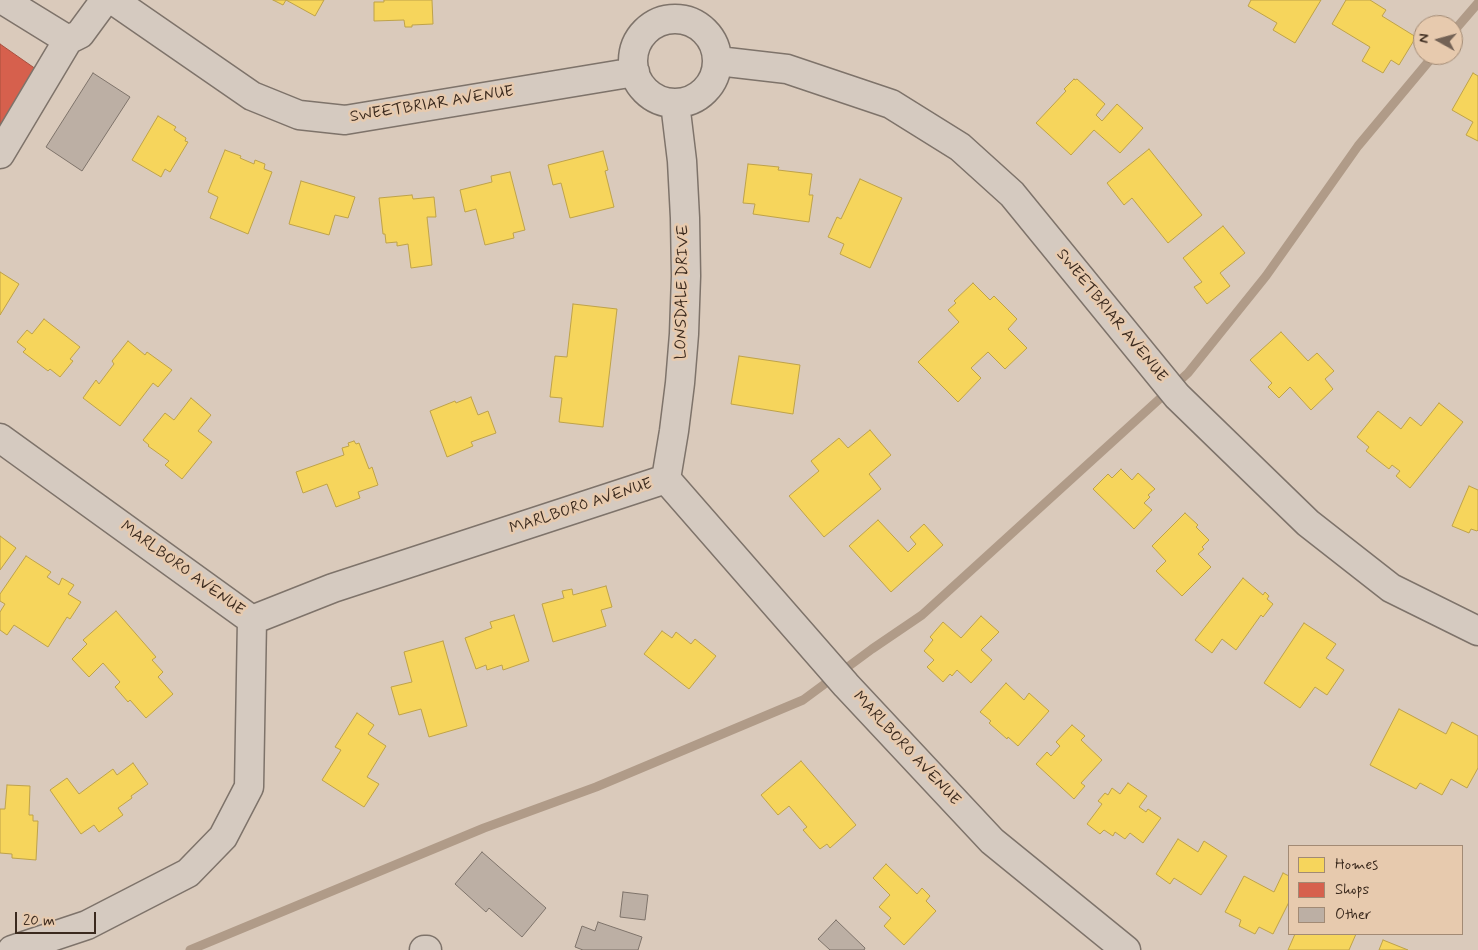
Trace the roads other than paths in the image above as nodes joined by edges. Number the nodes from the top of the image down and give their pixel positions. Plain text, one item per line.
1 (3, 0) edge
2 (104, 0) edge
3 (112, 0) edge
4 (661, 10) edge
5 (68, 40) junction
6 (718, 61) junction
7 (634, 72) junction
8 (675, 103) junction
9 (0, 154) edge
10 (0, 438) edge
11 (666, 479) junction
12 (252, 620) junction
13 (1478, 631) edge
14 (12, 950) edge
15 (1126, 950) edge

1 - 5 street
2 - 5 street
3 - 7 street, SWEETBRIAR AVENUE
4 - 6 street
4 - 7 street
5 - 9 street
6 - 8 street
6 - 13 street, SWEETBRIAR AVENUE
7 - 8 street
8 - 11 street, LONSDALE DRIVE
10 - 12 street, MARLBORO AVENUE
11 - 12 street, MARLBORO AVENUE
11 - 15 street, MARLBORO AVENUE
12 - 14 street

